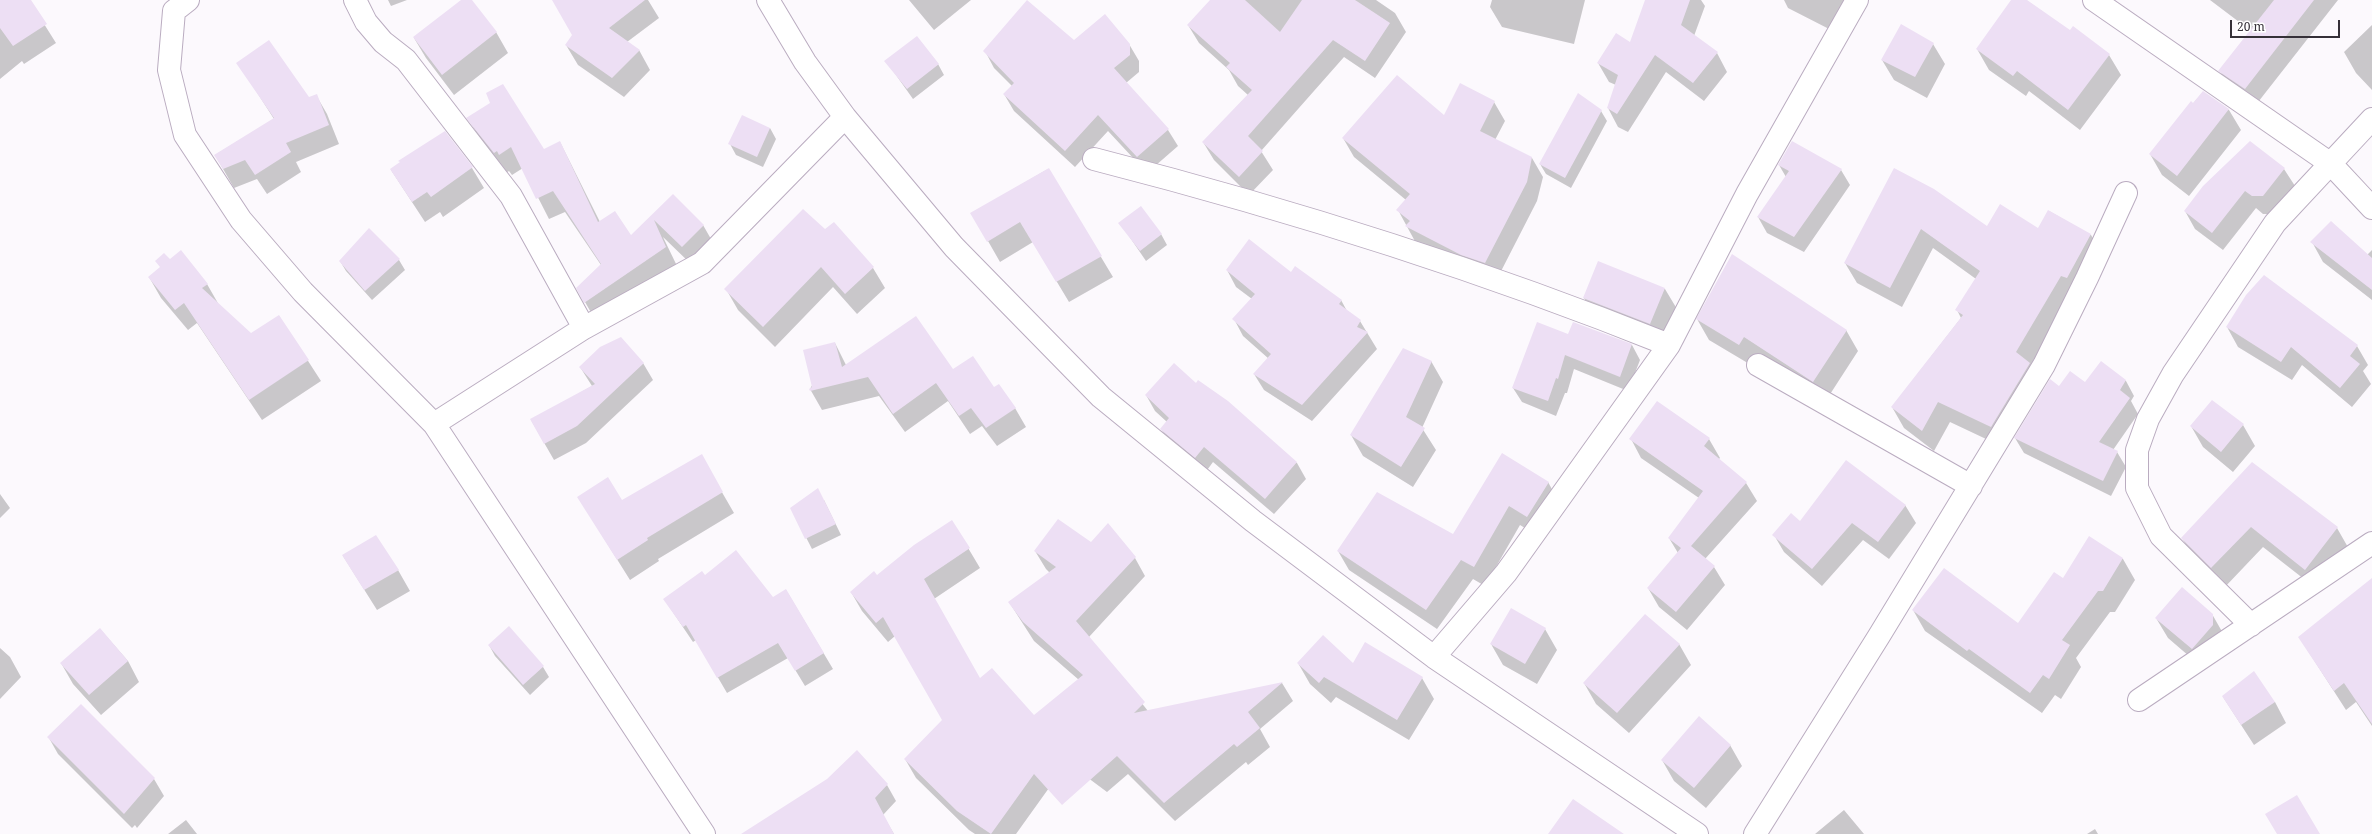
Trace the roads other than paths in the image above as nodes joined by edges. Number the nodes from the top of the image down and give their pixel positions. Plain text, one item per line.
1 (354, 0) edge
2 (768, 0) edge
3 (1857, 0) edge
4 (2094, 0) edge
5 (176, 4) edge
6 (845, 117) junction
7 (2372, 119) edge
8 (1094, 159) dead end
9 (2331, 164) junction
10 (2126, 193) dead end
11 (2372, 208) edge
12 (584, 328) junction
13 (1669, 345) junction
14 (1758, 365) dead end
15 (434, 424) junction
16 (1971, 486) junction
17 (2372, 544) edge
18 (2251, 625) junction
19 (1434, 657) junction
20 (2139, 700) dead end
21 (704, 834) edge
22 (1696, 834) edge
23 (1755, 834) edge

1 - 12 street
2 - 6 street
3 - 13 street
4 - 9 street
5 - 15 street
6 - 12 street
6 - 19 street
7 - 9 street
8 - 13 street
9 - 11 street
9 - 18 street
10 - 16 street
12 - 15 street
13 - 19 street
14 - 16 street
15 - 21 street
16 - 23 street
17 - 18 street
18 - 20 street
19 - 22 street

